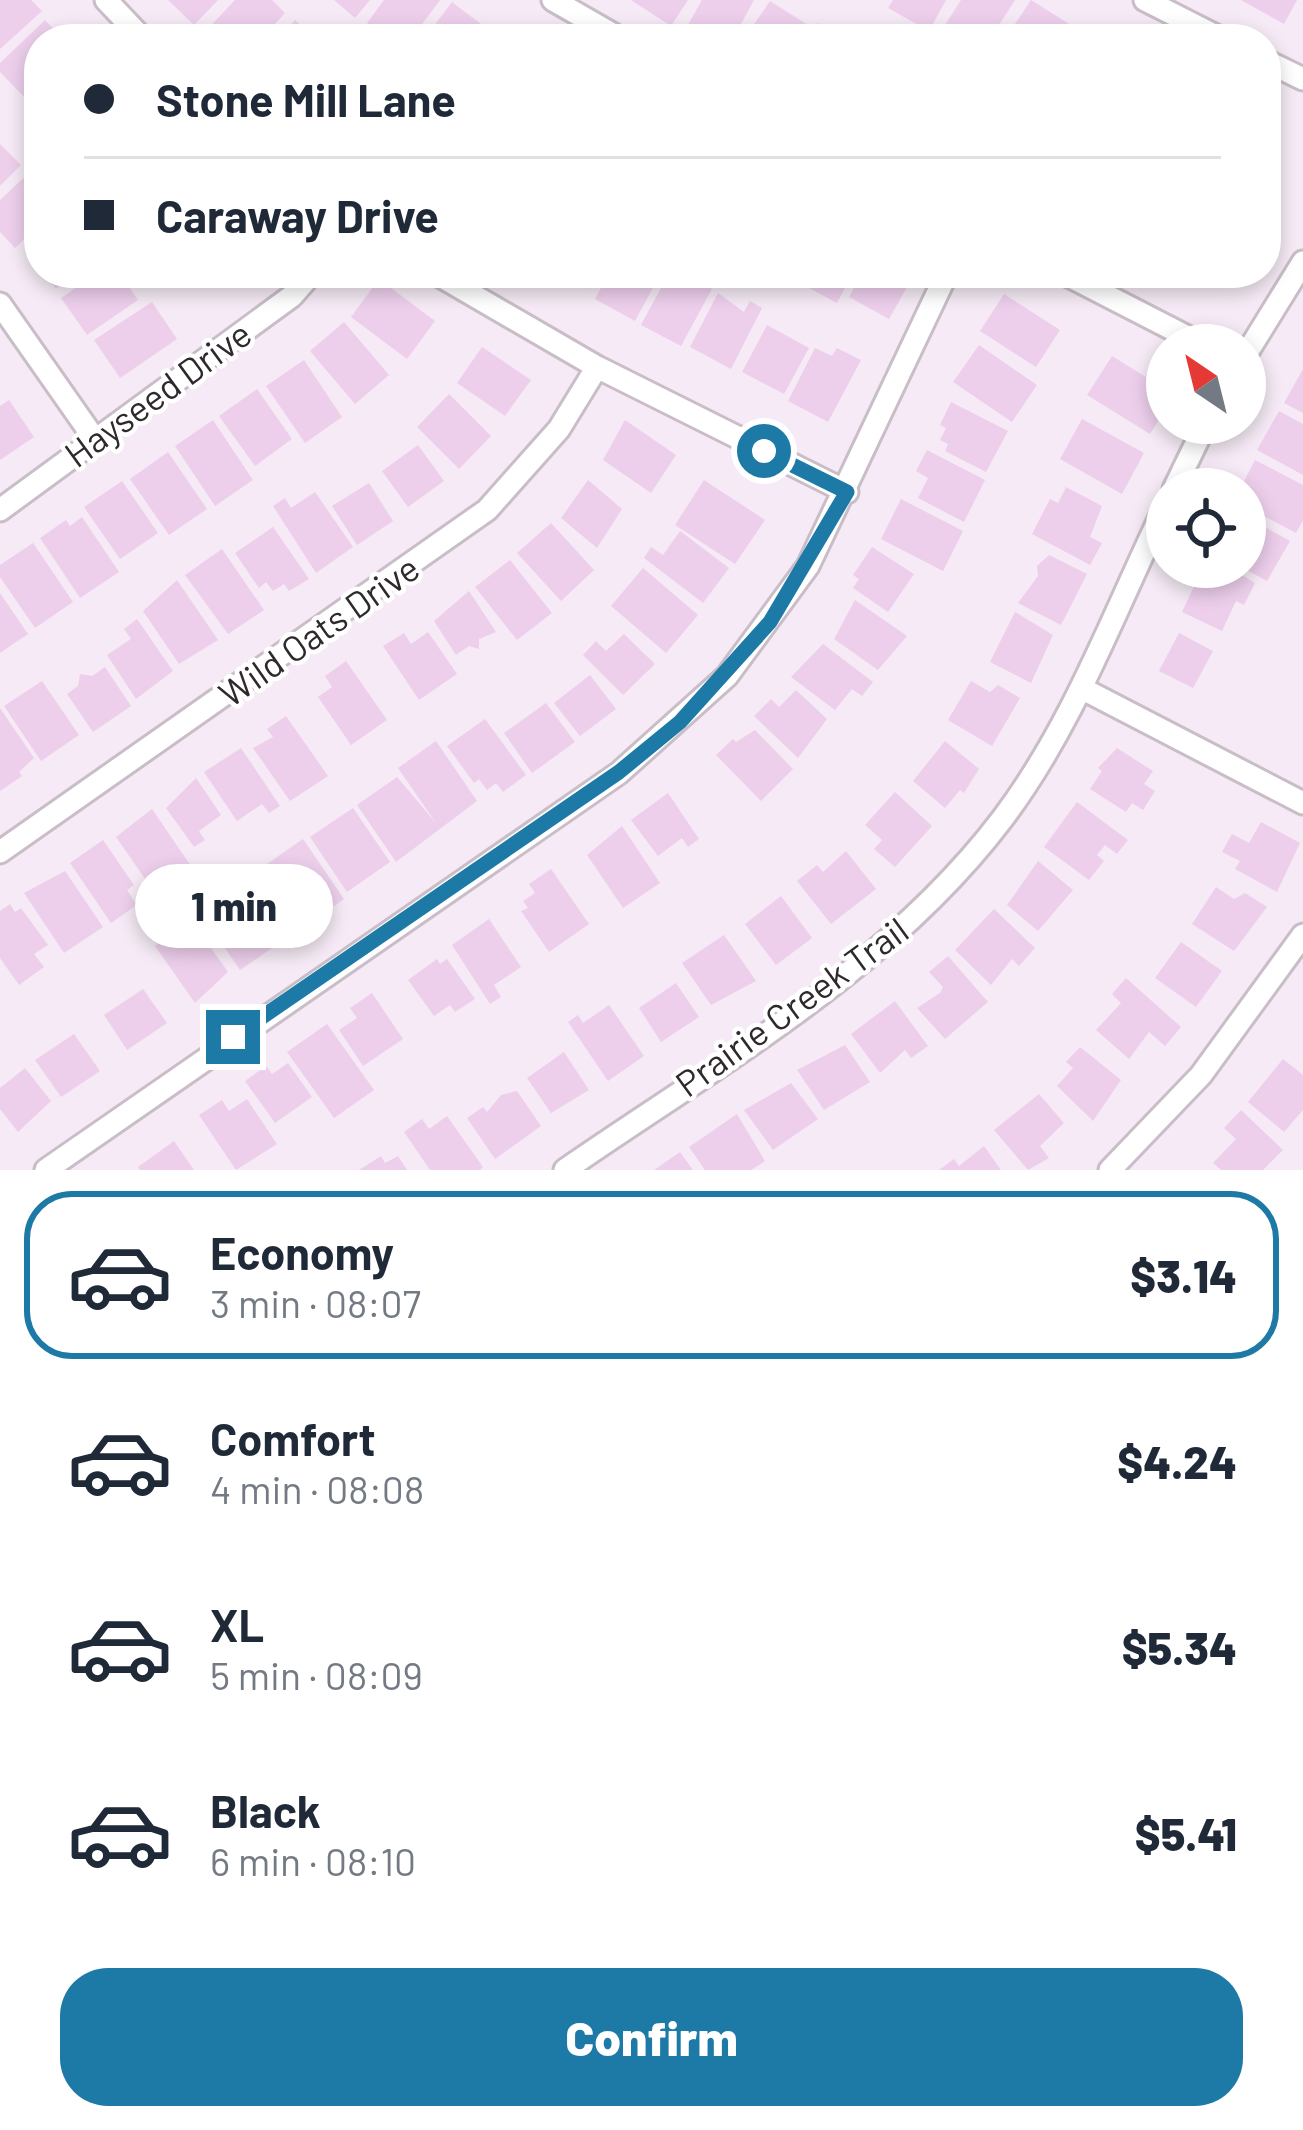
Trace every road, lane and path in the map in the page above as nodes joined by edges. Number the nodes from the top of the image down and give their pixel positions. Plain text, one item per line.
1 (106, 0) edge
2 (553, 0) edge
3 (1145, 0) edge
4 (129, 24) edge
5 (595, 24) edge
6 (1192, 24) edge
7 (1303, 262) edge
8 (299, 288) edge
9 (461, 288) edge
10 (940, 288) edge
11 (1092, 288) edge
12 (0, 304) edge
13 (1162, 324) edge
14 (1265, 324) edge
15 (597, 367) junction
16 (96, 441) junction
17 (847, 492) junction
18 (0, 510) edge
19 (1146, 550) edge
20 (1083, 689) junction
21 (1303, 803) edge
22 (0, 852) edge
23 (1303, 935) edge
24 (46, 1170) edge
25 (565, 1170) edge
26 (1110, 1170) edge

1 - 4 street
2 - 5 street
3 - 6 street
7 - 14 street
8 - 16 street, Hayseed Drive
9 - 15 street
10 - 17 street
11 - 13 street
12 - 16 street
15 - 17 street
15 - 22 street, Wild Oats Drive
16 - 18 street, Hayseed Drive
17 - 24 street
19 - 20 street, Prairie Creek Trail
20 - 21 street
20 - 25 street, Prairie Creek Trail
23 - 26 street

